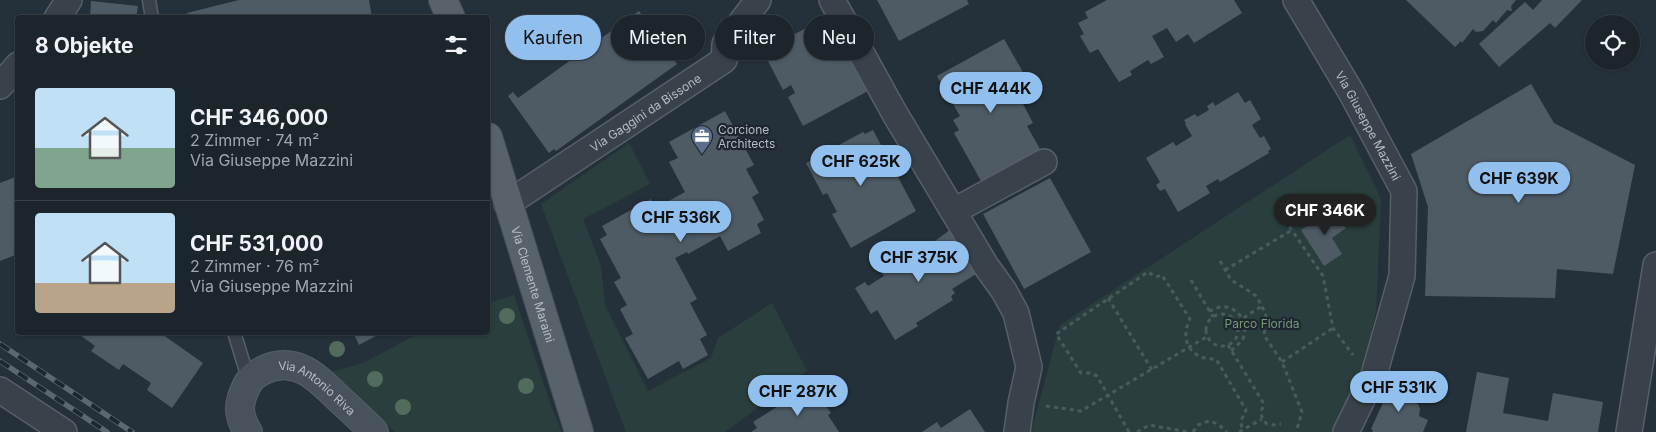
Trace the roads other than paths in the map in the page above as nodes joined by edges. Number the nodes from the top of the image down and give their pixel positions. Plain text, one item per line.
1 (69, 0) edge
2 (149, 0) edge
3 (443, 0) edge
4 (758, 0) edge
5 (832, 0) edge
6 (1296, 0) edge
7 (59, 15) edge
8 (152, 15) edge
9 (450, 15) edge
10 (15, 68) edge
11 (0, 86) edge
12 (490, 144) edge
13 (1044, 162) dead end
14 (507, 204) junction
15 (954, 211) junction
16 (1656, 265) edge
17 (235, 335) edge
18 (249, 381) junction
19 (0, 390) edge
20 (64, 432) edge
21 (248, 432) edge
22 (374, 432) edge
23 (579, 432) edge
24 (1017, 432) edge
25 (1346, 432) edge
26 (1629, 432) edge

1 - 7 street
2 - 8 lane
3 - 9 main road
4 - 14 street, Via Gaggini da Bissone
5 - 15 street
6 - 25 street, Via Giuseppe Mazzini
10 - 11 street
12 - 14 main road, Via Clemente Maraini
13 - 15 street
14 - 23 main road, Via Clemente Maraini
15 - 24 street
16 - 26 street
17 - 18 lane
18 - 21 main road
18 - 22 main road, Via Antonio Riva
19 - 20 street

